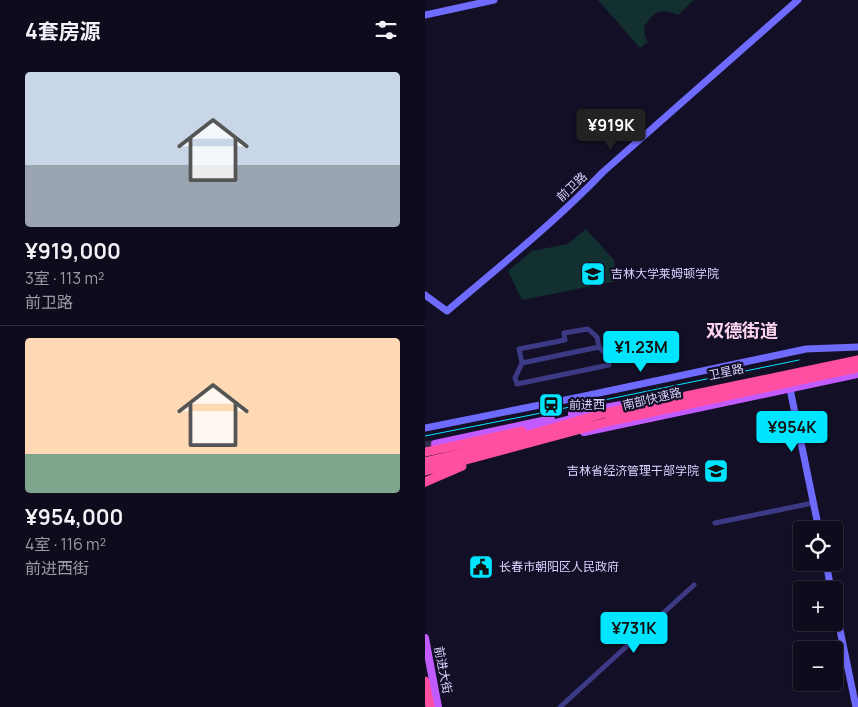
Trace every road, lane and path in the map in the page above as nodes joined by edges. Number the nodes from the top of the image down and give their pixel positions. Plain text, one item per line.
1 (494, 0) edge
2 (798, 0) edge
3 (425, 15) edge
4 (425, 295) edge
5 (858, 347) edge
6 (599, 348) junction
7 (858, 358) edge
8 (522, 363) junction
9 (858, 368) edge
10 (786, 371) junction
11 (858, 374) edge
12 (790, 388) junction
13 (664, 397) junction
14 (605, 413) junction
15 (425, 428) edge
16 (435, 444) tunnel mouth
17 (425, 452) edge
18 (490, 454) junction
19 (425, 458) edge
20 (425, 462) edge
21 (425, 471) edge
22 (425, 475) edge
23 (425, 482) edge
24 (813, 503) junction
25 (817, 521) edge
26 (715, 523) dead end
27 (694, 585) dead end
28 (840, 631) edge
29 (425, 638) edge
30 (425, 681) edge
31 (430, 707) edge
32 (438, 707) edge
33 (560, 707) edge
34 (856, 707) edge

1 - 3 street
2 - 4 street, 前卫路
5 - 15 street, 卫星路
6 - 8 street
6 - 8 street
6 - 8 street
7 - 10 main road, 卫星路
7 - 14 highway, 南部快速路, bridge
9 - 18 highway, 南部快速路, bridge
10 - 12 street
10 - 13 main road, 卫星路
11 - 12 main road
12 - 22 main road
12 - 24 street
13 - 16 main road
13 - 19 main road, 卫星路
14 - 17 highway, bridge
14 - 20 highway, 南部快速路, bridge
18 - 21 highway, 南部快速路, bridge
18 - 23 highway, bridge
24 - 25 street
24 - 26 street
27 - 33 street
28 - 34 street
29 - 32 main road, 前进大街
30 - 31 highway

